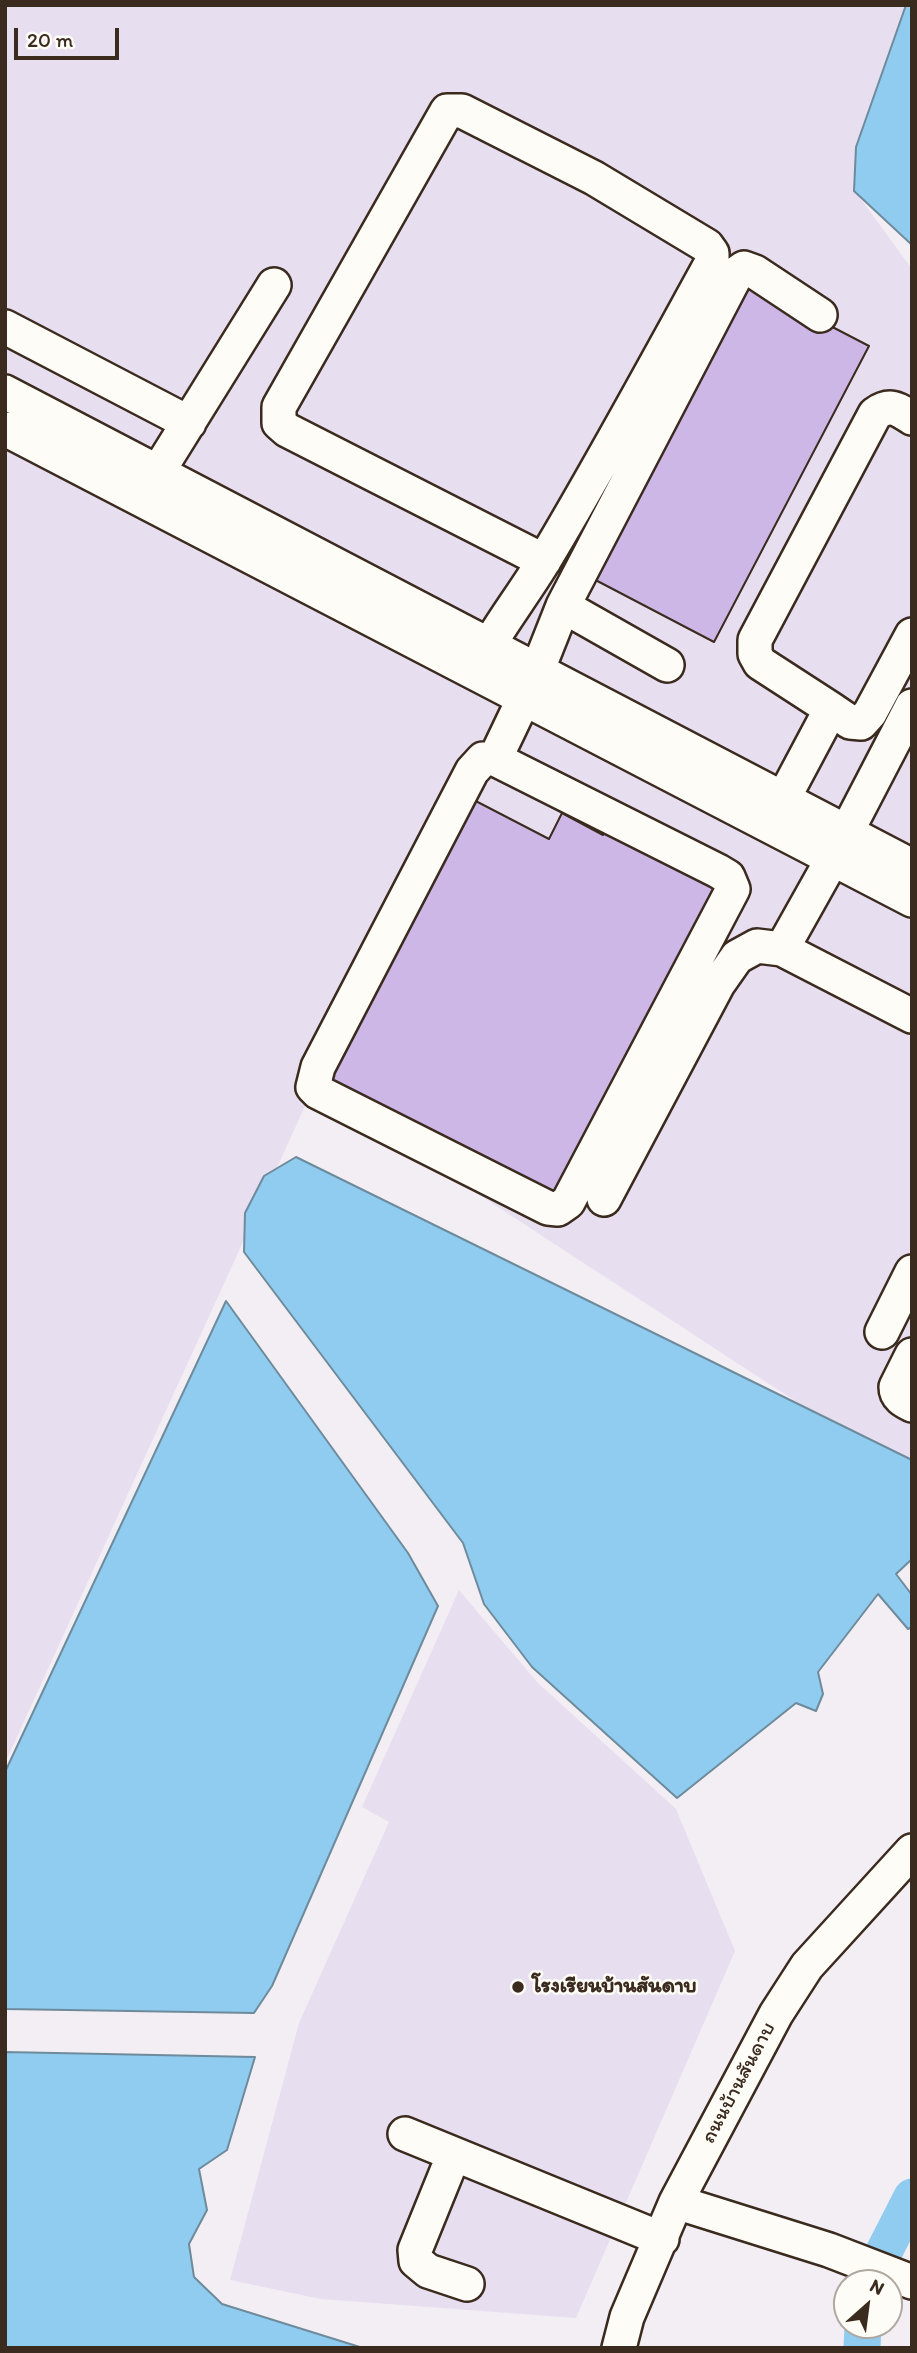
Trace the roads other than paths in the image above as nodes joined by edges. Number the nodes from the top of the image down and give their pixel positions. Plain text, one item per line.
1 (274, 285) dead end
2 (820, 315) dead end
3 (5, 327) edge
4 (5, 391) edge
5 (912, 418) edge
6 (188, 422) junction
7 (5, 429) edge
8 (150, 485) junction
9 (544, 561) junction
10 (563, 606) junction
11 (912, 635) edge
12 (481, 657) junction
13 (667, 665) dead end
14 (531, 683) junction
15 (912, 706) edge
16 (831, 709) junction
17 (495, 760) junction
18 (900, 760) edge
19 (777, 812) junction
20 (840, 845) junction
21 (912, 866) edge
22 (912, 900) edge
23 (782, 949) junction
24 (912, 1016) edge
25 (604, 1199) dead end
26 (912, 1272) edge
27 (882, 1332) dead end
28 (912, 1355) edge
29 (912, 1405) edge
30 (912, 1851) edge
31 (405, 2134) dead end
32 (454, 2154) junction
33 (676, 2202) junction
34 (662, 2239) junction
35 (912, 2282) edge
36 (467, 2284) dead end
37 (619, 2348) edge

1 - 6 street
2 - 10 street
3 - 6 street
4 - 8 street
5 - 16 street
6 - 8 street
7 - 8 street
8 - 12 street
9 - 9 street
9 - 12 street
10 - 13 street
10 - 14 street
11 - 16 street
12 - 14 street
14 - 17 street
14 - 19 street
15 - 18 street
16 - 19 street
17 - 17 street
18 - 20 street
19 - 20 street
20 - 21 street
20 - 22 street
20 - 23 street
23 - 24 street
23 - 25 street
26 - 27 street
28 - 29 street
30 - 33 street, ถนนบ้านสันดาบ
31 - 32 street
32 - 34 street
32 - 36 street
33 - 34 street, ถนนบ้านสันดาบ
33 - 35 street
34 - 37 street, ถนนบ้านสันดาบ

